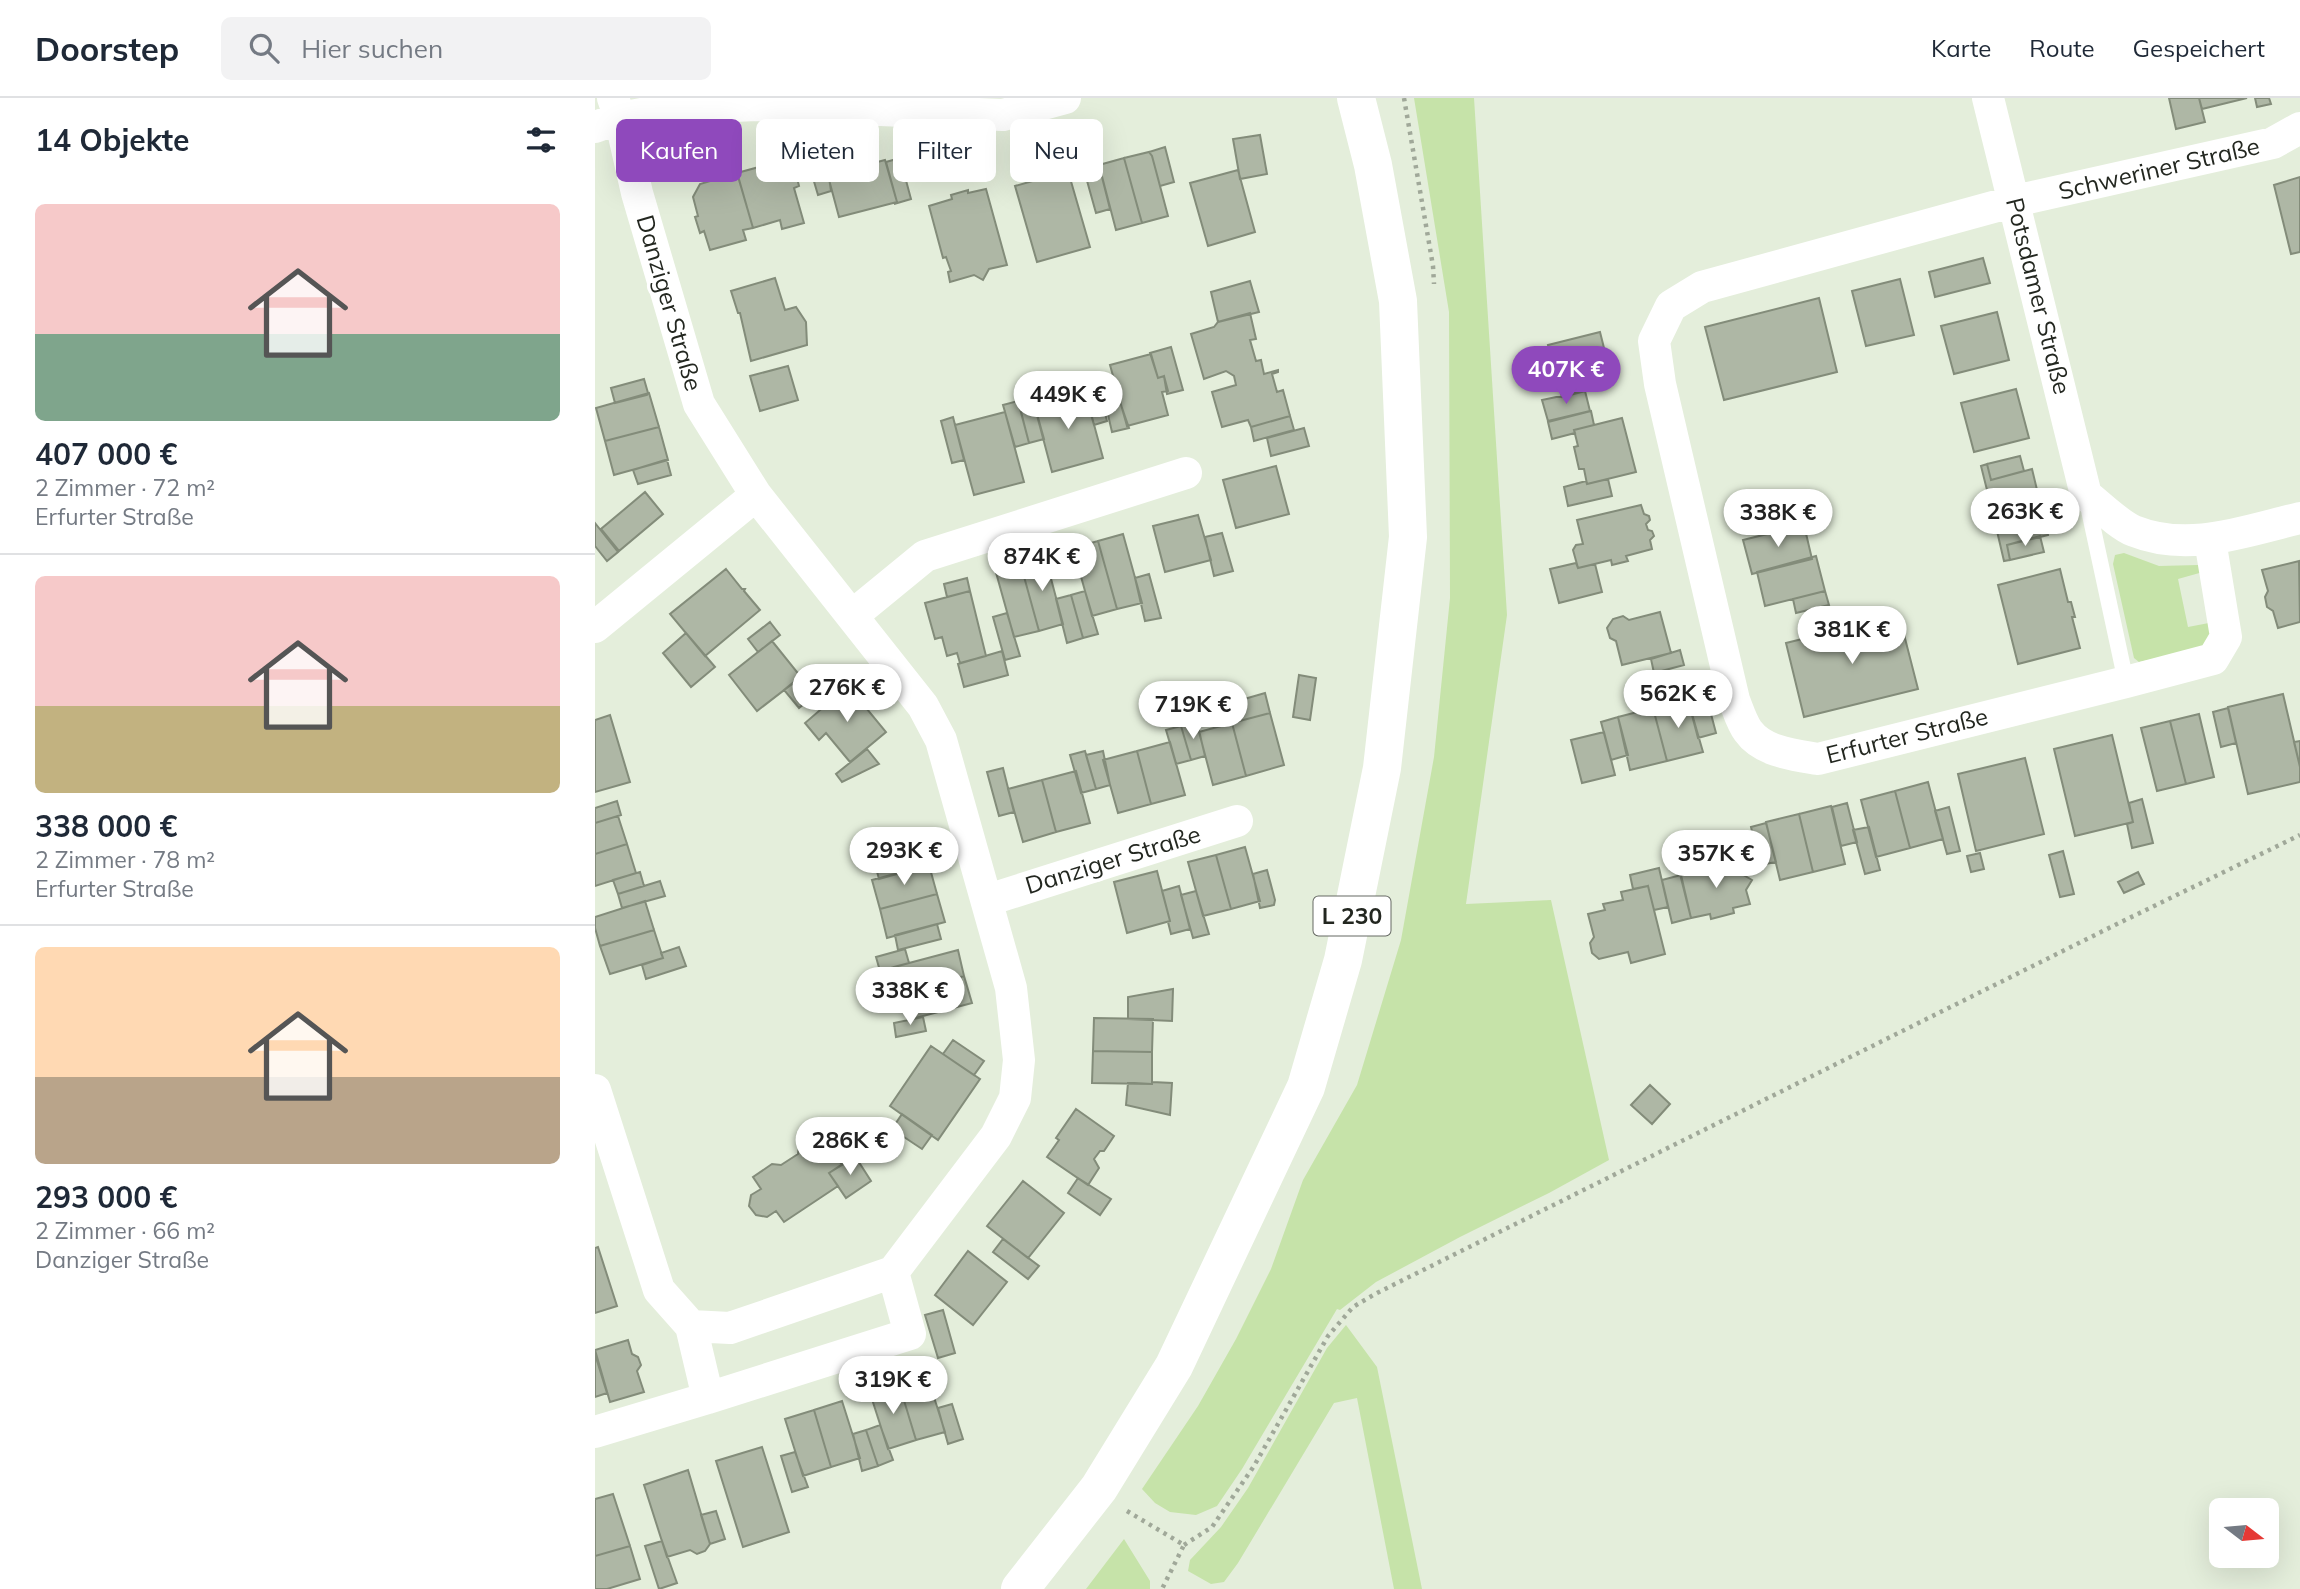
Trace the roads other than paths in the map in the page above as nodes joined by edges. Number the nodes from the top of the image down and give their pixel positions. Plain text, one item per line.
1 (1065, 98) edge
2 (1356, 98) edge
3 (1988, 98) edge
4 (610, 114) edge
5 (2300, 128) edge
6 (2015, 201) junction
7 (1186, 472) dead end
8 (755, 495) junction
9 (2086, 495) junction
10 (2300, 518) edge
11 (2210, 540) junction
12 (853, 615) junction
13 (595, 627) edge
14 (2126, 682) junction
15 (1237, 821) dead end
16 (988, 900) junction
17 (595, 1090) edge
18 (893, 1272) junction
19 (691, 1326) junction
20 (708, 1398) junction
21 (595, 1432) edge
22 (1020, 1589) edge

1 - 4 street
2 - 22 main road, L 230
3 - 6 street, Potsdamer Straße
4 - 8 street, Danziger Straße
5 - 6 street, Schweriner Straße
6 - 9 street, Potsdamer Straße
6 - 14 street, Erfurter Straße
7 - 12 street
8 - 12 street, Danziger Straße
8 - 13 street
9 - 11 street
9 - 14 lane, Potsdamer Straße
10 - 11 street
11 - 14 street, Erfurter Straße
12 - 16 street, Danziger Straße
15 - 16 street, Danziger Straße
16 - 18 street, Danziger Straße
17 - 19 street
18 - 19 street
18 - 20 street
19 - 20 street
20 - 21 street

